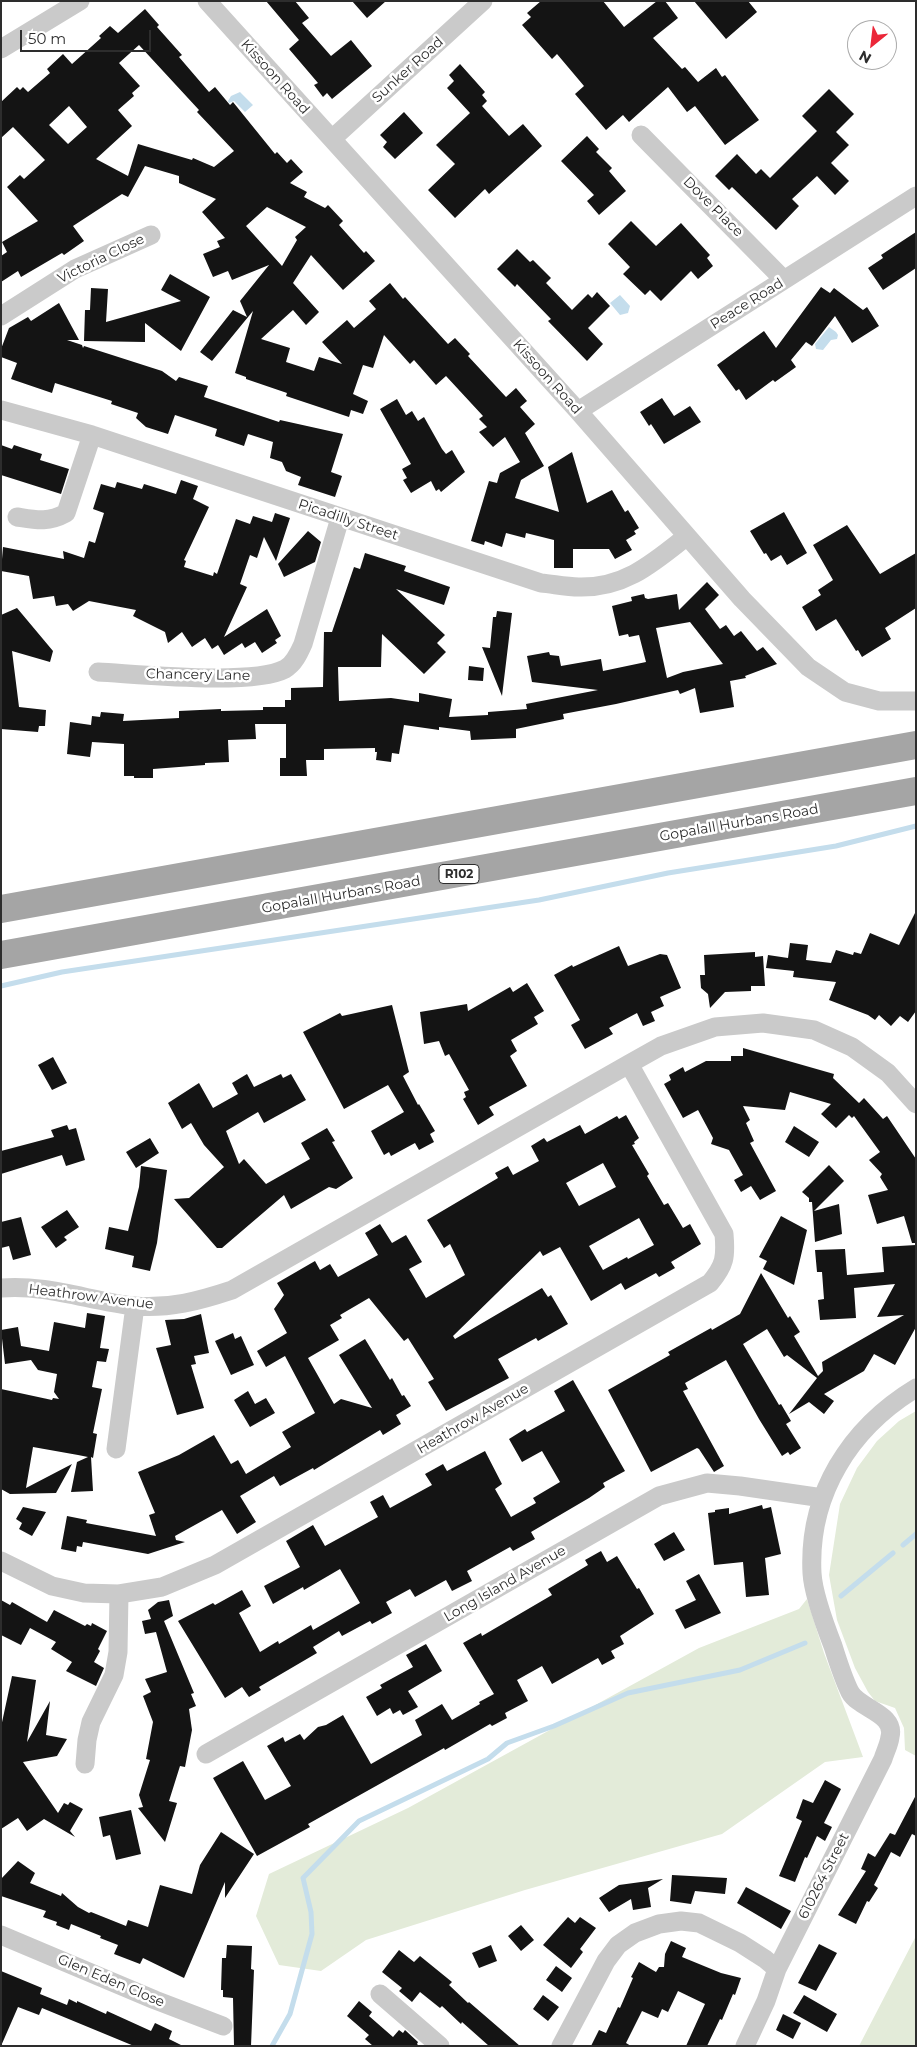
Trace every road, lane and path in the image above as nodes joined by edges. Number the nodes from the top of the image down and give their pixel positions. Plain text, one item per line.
1 (80, 1) edge
2 (207, 1) edge
3 (483, 1) edge
4 (1, 49) edge
5 (641, 135) dead end
6 (332, 139) junction
7 (916, 196) edge
8 (151, 235) dead end
9 (784, 280) junction
10 (1, 316) edge
11 (1, 410) edge
12 (578, 411) junction
13 (92, 435) junction
14 (17, 517) dead end
15 (340, 518) junction
16 (687, 536) junction
17 (98, 672) dead end
18 (916, 701) edge
19 (916, 746) edge
20 (916, 791) edge
21 (1, 909) edge
22 (1, 955) edge
23 (630, 1064) junction
24 (916, 1104) edge
25 (1, 1288) edge
26 (135, 1306) junction
27 (916, 1388) edge
28 (116, 1449) dead end
29 (823, 1498) junction
30 (1, 1561) edge
31 (119, 1594) junction
32 (206, 1754) dead end
33 (85, 1764) dead end
34 (1, 1935) edge
35 (777, 1969) junction
36 (380, 1994) dead end
37 (222, 2026) dead end
38 (440, 2046) edge
39 (562, 2046) edge
40 (744, 2046) edge

1 - 4 street
2 - 6 street, Kissoon Road
3 - 6 street, Sunker Road
5 - 9 street, Dove Place
6 - 12 street, Kissoon Road
7 - 9 street, Peace Road
8 - 10 street, Victoria Close
9 - 12 street, Peace Road
11 - 13 street, Picadilly Street
12 - 16 street, Kissoon Road
13 - 14 street
13 - 15 street, Picadilly Street
15 - 16 street, Picadilly Street
15 - 17 street, Chancery Lane
16 - 18 street, Kissoon Road
19 - 21 main road
20 - 22 main road, Gopalall Hurbans Road / R102
23 - 24 street, Heathrow Avenue
23 - 26 street, Heathrow Avenue
23 - 31 street, Heathrow Avenue
25 - 26 street, Heathrow Avenue
26 - 28 street
27 - 29 street, 610264 Street
29 - 32 street, Long Island Avenue
29 - 35 street, 610264 Street
30 - 31 street, Heathrow Avenue
31 - 33 street
34 - 37 street, Glen Eden Close
35 - 39 street
35 - 40 street, 610264 Street
36 - 38 street

